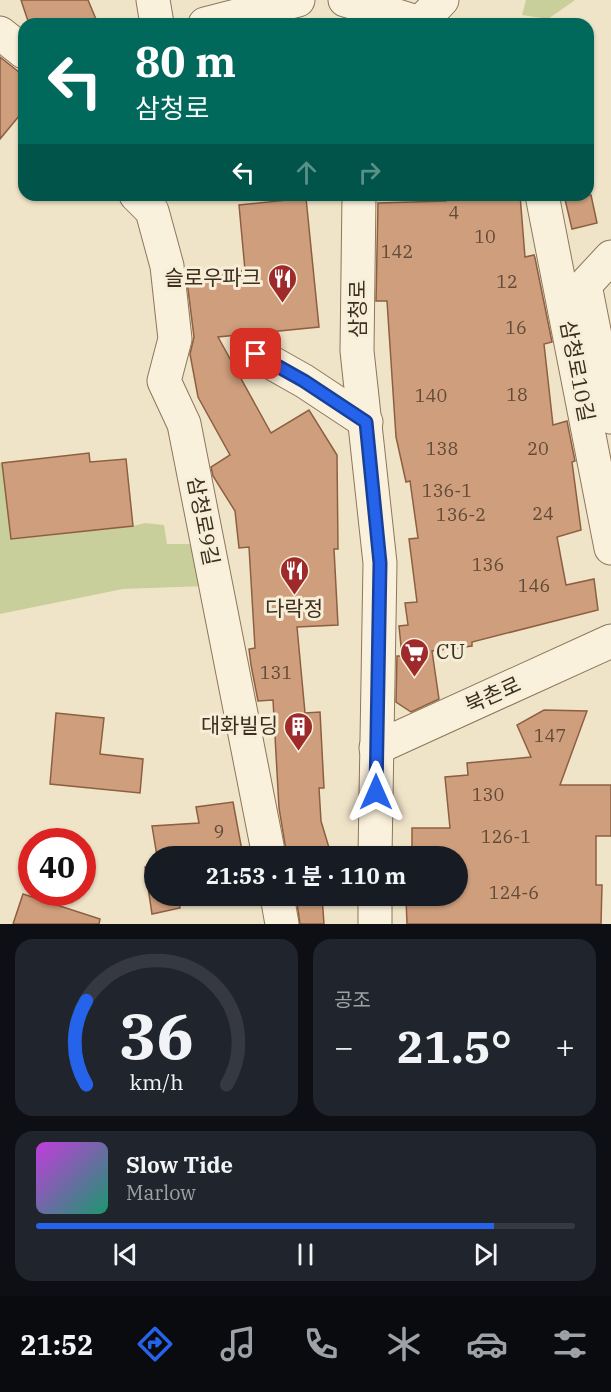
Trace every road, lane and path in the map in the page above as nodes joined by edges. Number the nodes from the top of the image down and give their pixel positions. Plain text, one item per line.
1 (153, 0) edge
2 (298, 0) edge
3 (345, 0) edge
4 (442, 0) edge
5 (156, 18) edge
6 (228, 18) edge
7 (401, 18) edge
8 (426, 18) edge
9 (0, 33) edge
10 (18, 47) edge
11 (142, 201) edge
12 (358, 201) edge
13 (543, 201) edge
14 (611, 257) edge
15 (256, 354) dead end
16 (611, 417) edge
17 (366, 422) junction
18 (611, 548) edge
19 (611, 641) edge
20 (376, 748) junction
21 (267, 846) edge
22 (375, 846) edge
23 (279, 906) edge
24 (375, 906) edge
25 (282, 924) edge
26 (375, 924) edge

1 - 5 street
2 - 6 street
3 - 7 street
4 - 8 street
9 - 10 street
11 - 21 street, 삼청로9길
12 - 17 street, 삼청로
13 - 18 street, 삼청로10길
14 - 16 street
15 - 17 street
17 - 20 street, 삼청로
19 - 20 street, 북촌로
20 - 22 street, 삼청로
23 - 25 street
24 - 26 street

